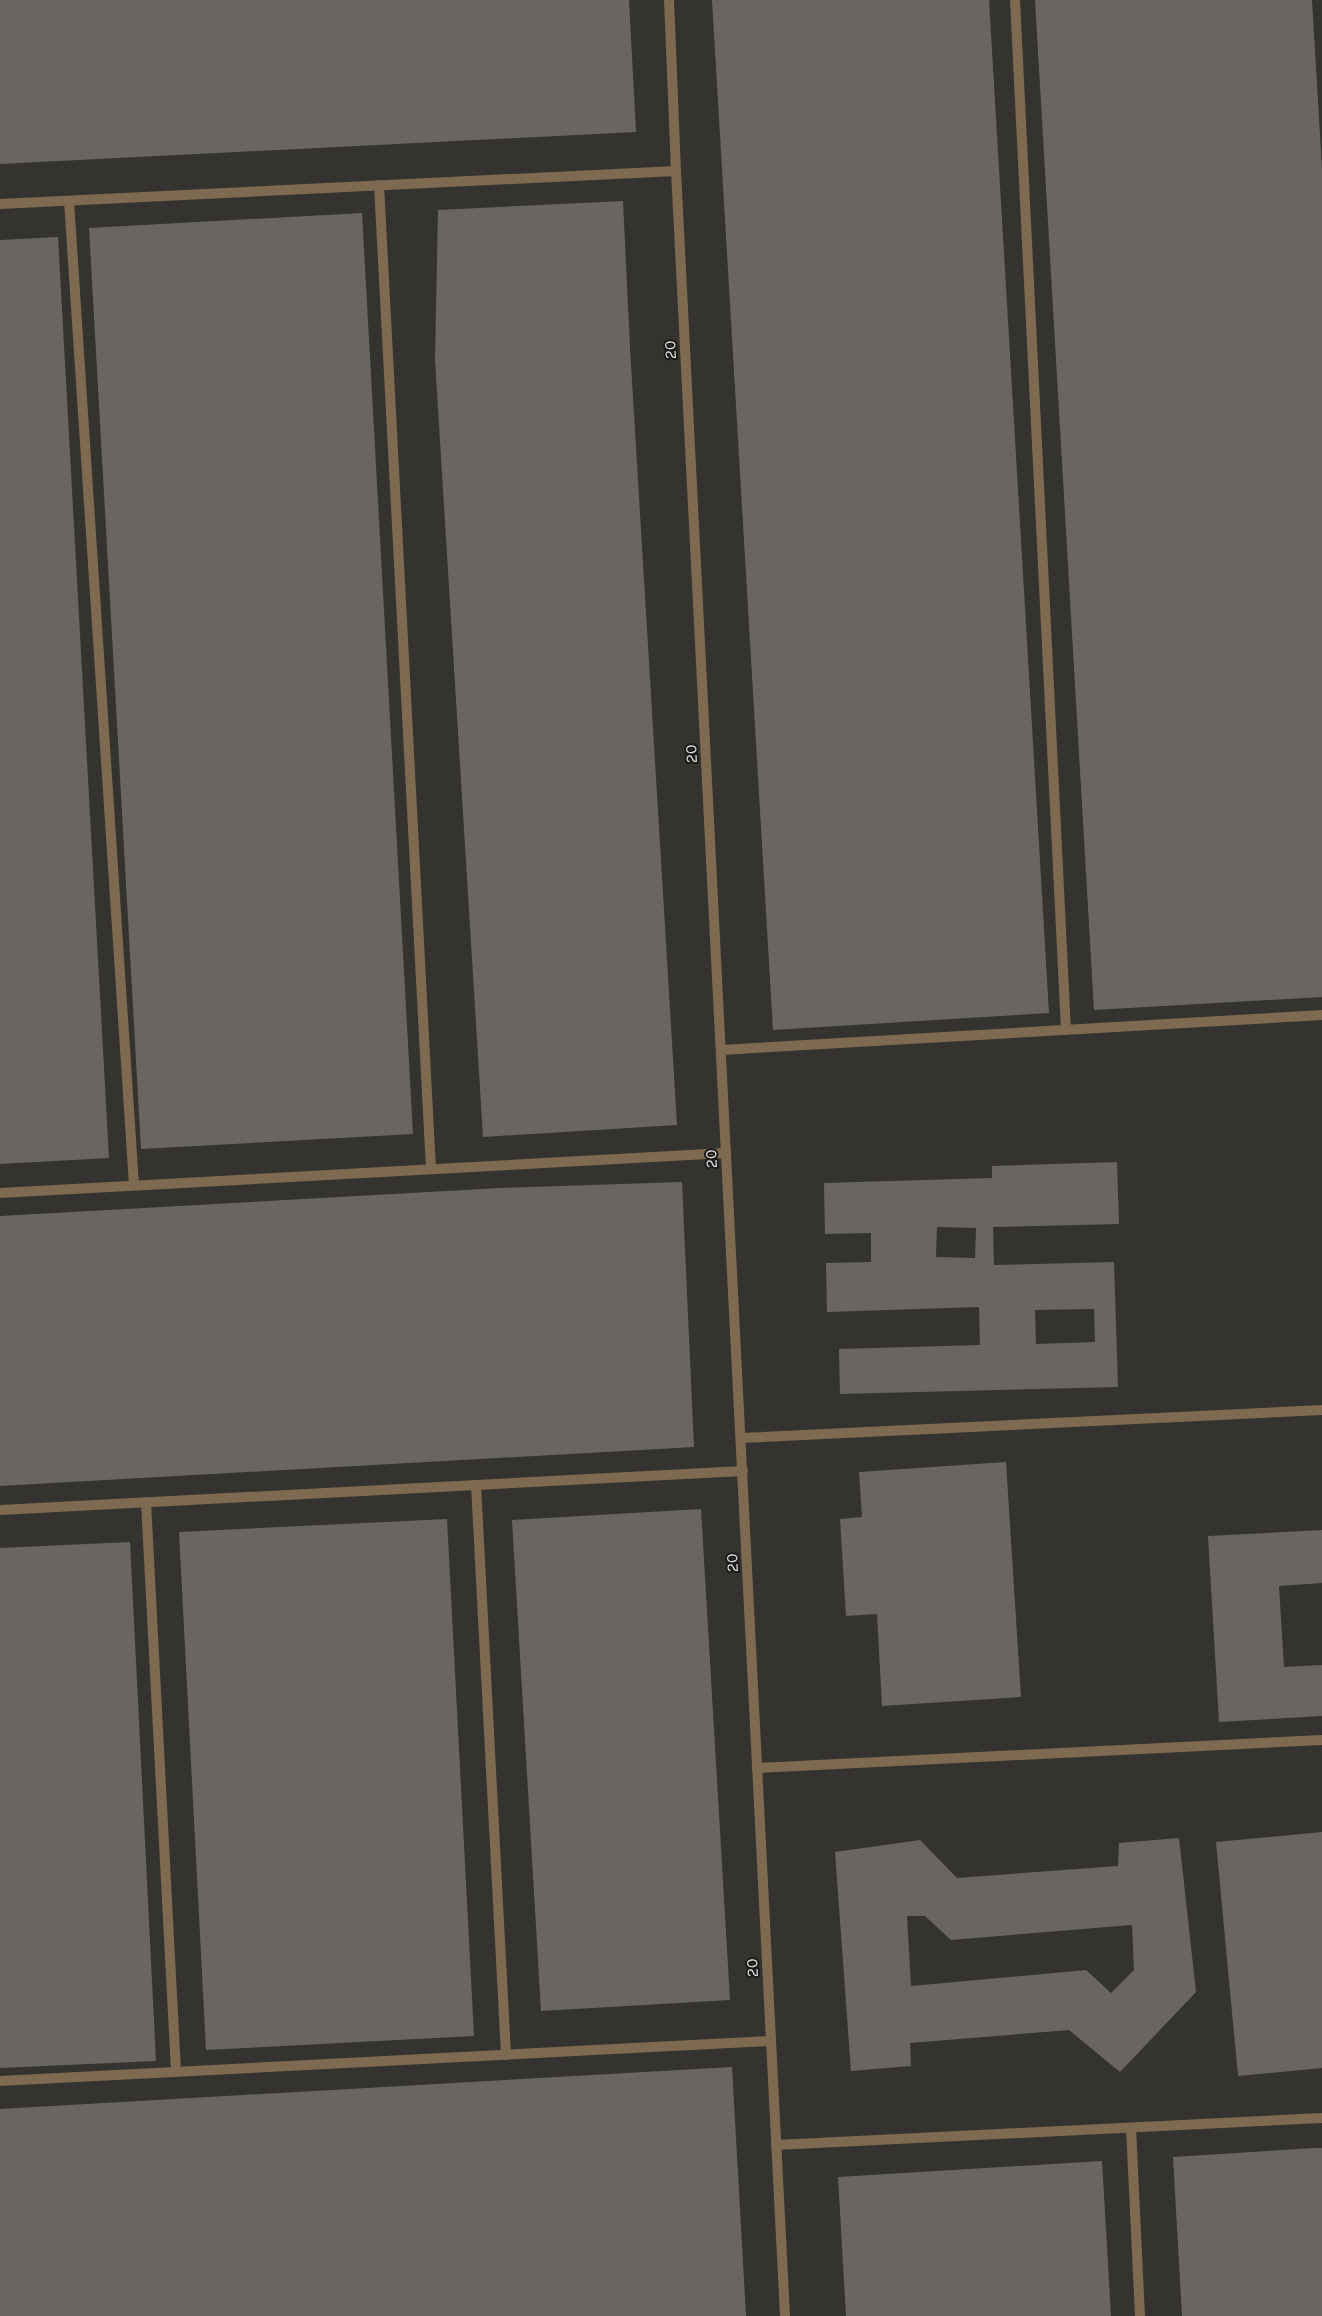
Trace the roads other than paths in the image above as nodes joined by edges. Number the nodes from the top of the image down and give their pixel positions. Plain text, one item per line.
1 (669, 0) edge
2 (1014, 0) edge
3 (676, 171) junction
4 (379, 185) junction
5 (69, 201) junction
6 (0, 204) edge
7 (1322, 1015) edge
8 (1066, 1030) junction
9 (721, 1050) junction
10 (726, 1153) junction
11 (431, 1169) junction
12 (134, 1185) junction
13 (0, 1193) edge
14 (1322, 1410) edge
15 (741, 1438) junction
16 (743, 1471) junction
17 (476, 1485) junction
18 (146, 1502) junction
19 (0, 1510) edge
20 (1322, 1740) edge
21 (758, 1768) junction
22 (770, 2041) junction
23 (506, 2055) junction
24 (176, 2072) junction
25 (0, 2081) edge
26 (1322, 2118) edge
27 (1130, 2128) junction
28 (776, 2145) junction
29 (785, 2316) edge
30 (1140, 2316) edge

1 - 3 street, 20
2 - 8 street
3 - 4 street
3 - 9 street, 20
4 - 5 street
4 - 11 street
5 - 6 street
5 - 12 street
7 - 8 street
8 - 9 street
9 - 10 street, 20
10 - 11 street
10 - 15 street, 20
11 - 12 street
12 - 13 street
14 - 15 street
15 - 16 street, 20
16 - 17 street
16 - 21 street, 20
17 - 18 street
17 - 23 street
18 - 19 street
18 - 24 street
20 - 21 street
21 - 22 street, 20
22 - 23 street
22 - 28 street, 20
23 - 24 street
24 - 25 street
26 - 27 street
27 - 28 street
27 - 30 street
28 - 29 street, 20

